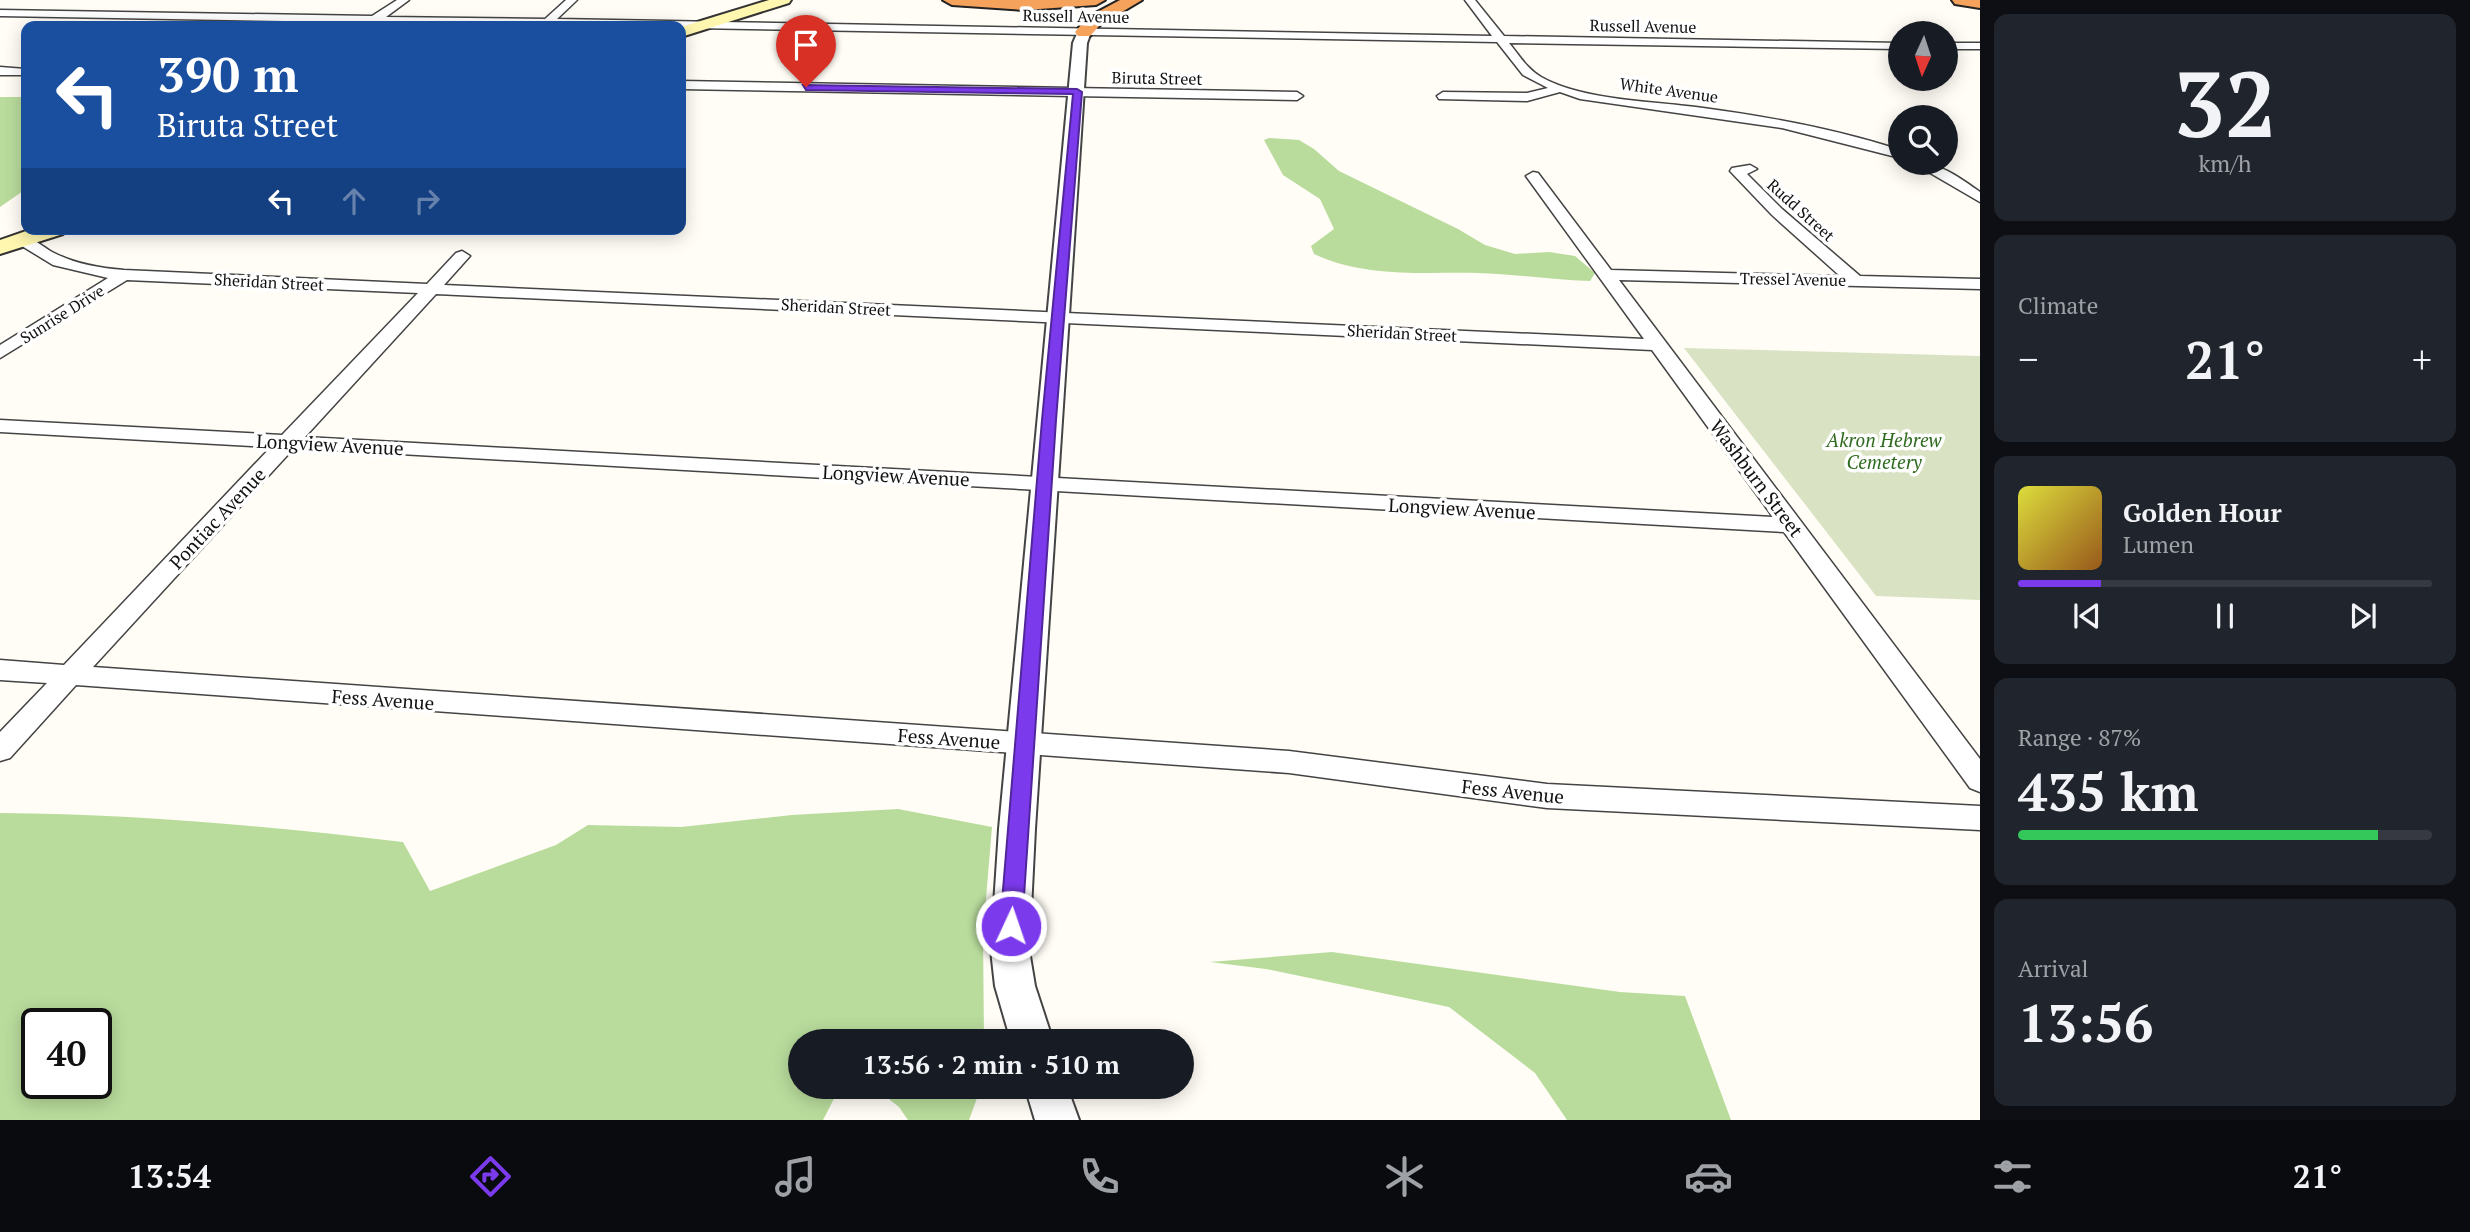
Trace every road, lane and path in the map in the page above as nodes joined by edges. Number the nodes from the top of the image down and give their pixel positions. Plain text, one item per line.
1 (404, 0) edge
2 (572, 0) edge
3 (784, 0) edge
4 (952, 0) edge
5 (1096, 0) edge
6 (1133, 0) edge
7 (1470, 0) edge
8 (1961, 0) edge
9 (1980, 3) edge
10 (225, 5) dead end
11 (0, 13) edge
12 (202, 16) junction
13 (193, 21) edge
14 (321, 21) edge
15 (372, 21) edge
16 (549, 21) edge
17 (686, 26) edge
18 (699, 26) junction
19 (686, 30) edge
20 (1084, 32) junction
21 (1500, 39) junction
22 (1888, 46) edge
23 (1958, 46) edge
24 (1980, 46) edge
25 (0, 71) edge
26 (21, 72) edge
27 (686, 85) edge
28 (1558, 89) junction
29 (1077, 92) junction
30 (1297, 96) dead end
31 (1443, 96) dead end
32 (1888, 150) edge
33 (1750, 169) dead end
34 (1945, 175) edge
35 (1533, 176) dead end
36 (1980, 198) edge
37 (37, 235) edge
38 (22, 240) junction
39 (0, 247) edge
40 (462, 256) dead end
41 (124, 275) junction
42 (1606, 275) junction
43 (1856, 281) junction
44 (1980, 284) edge
45 (431, 289) junction
46 (1058, 318) junction
47 (1658, 345) junction
48 (0, 353) edge
49 (0, 426) edge
50 (288, 442) junction
51 (1045, 484) junction
52 (1792, 525) junction
53 (0, 670) edge
54 (69, 675) junction
55 (1025, 743) junction
56 (0, 750) edge
57 (1980, 780) edge
58 (1980, 818) edge
59 (1028, 1029) edge
60 (1050, 1099) edge
61 (1057, 1120) edge

1 - 15 street
2 - 16 street
3 - 18 main road
4 - 5 highway
6 - 20 highway
7 - 21 street, White Avenue
8 - 9 highway
10 - 12 street
11 - 12 street, Russell Avenue
12 - 13 street
12 - 14 street, Russell Avenue
17 - 18 street, Russell Avenue
18 - 19 main road
18 - 20 street, Russell Avenue
20 - 21 street, Russell Avenue
20 - 29 street
21 - 22 street, Russell Avenue
21 - 28 street, White Avenue
23 - 24 street
25 - 26 street
27 - 29 street, Biruta Street
28 - 31 street
28 - 32 street, White Avenue
29 - 30 street, Biruta Street
29 - 46 street
33 - 43 street, Rudd Street
34 - 36 street
35 - 42 street, Washburn Street
37 - 38 main road
38 - 39 main road
38 - 41 street, Sheridan Street
40 - 45 street, Pontiac Avenue
41 - 45 street, Sheridan Street
41 - 48 street, Sunrise Drive
42 - 43 street, Tressel Avenue
42 - 47 street, Washburn Street
43 - 44 street, Tressel Avenue
45 - 46 street, Sheridan Street
45 - 50 street, Pontiac Avenue
46 - 47 street, Sheridan Street
46 - 51 street
47 - 52 street, Washburn Street
49 - 50 street, Longview Avenue
50 - 51 street, Longview Avenue
50 - 54 street, Pontiac Avenue
51 - 52 street, Longview Avenue
51 - 55 street
52 - 57 street, Washburn Street
53 - 54 street, Fess Avenue
54 - 55 street, Fess Avenue
54 - 56 street, Pontiac Avenue
55 - 58 street, Fess Avenue
55 - 59 street
60 - 61 street

